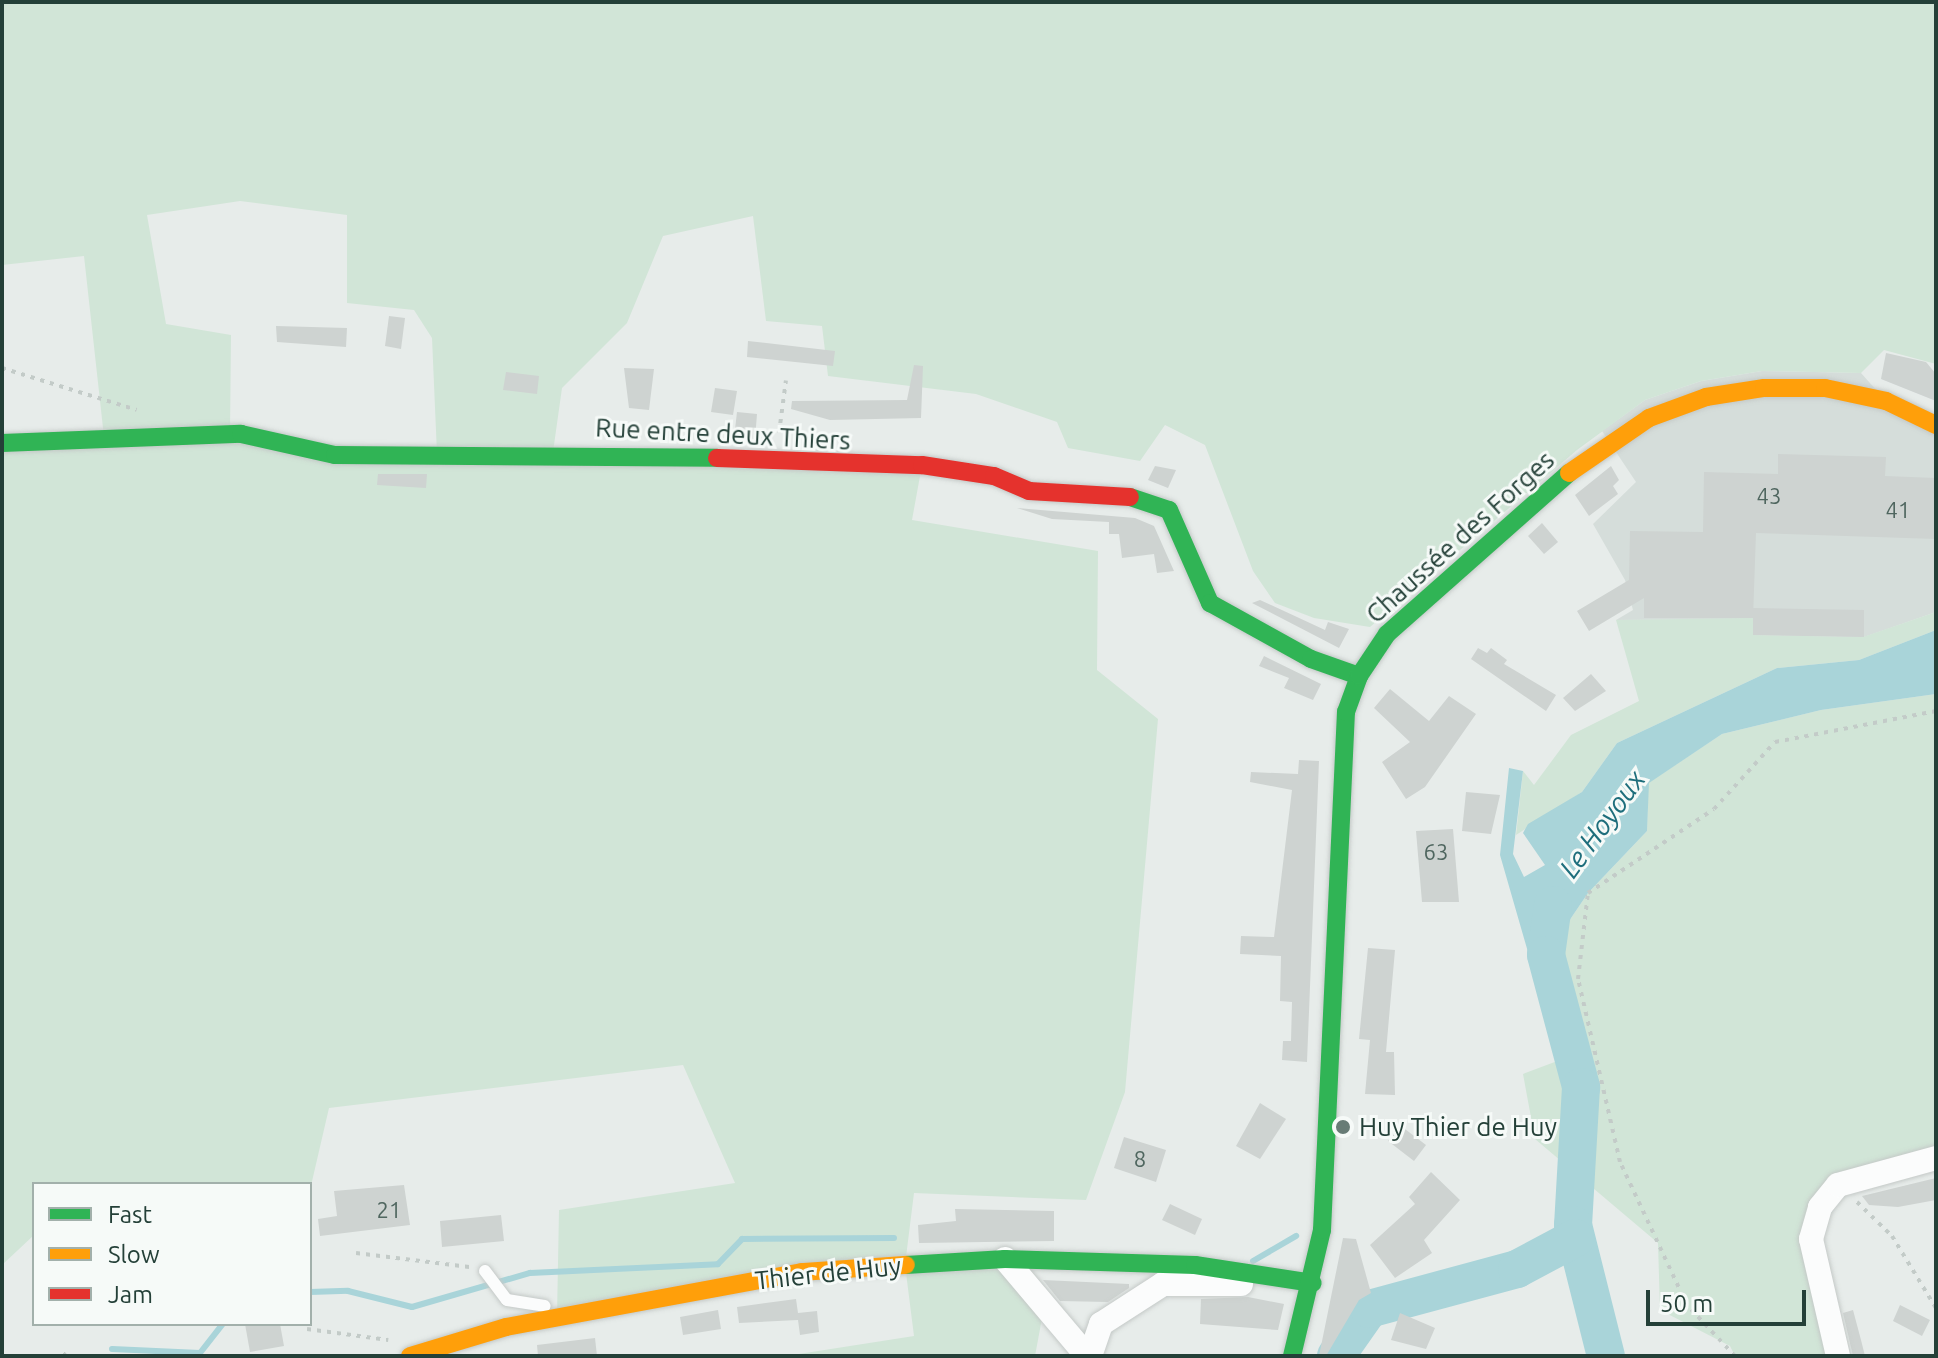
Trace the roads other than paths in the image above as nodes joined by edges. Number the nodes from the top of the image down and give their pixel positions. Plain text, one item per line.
1 (1936, 425) edge
2 (2, 443) edge
3 (1359, 676) junction
4 (1936, 1158) edge
5 (1005, 1259) junction
6 (485, 1271) road end
7 (1255, 1274) junction
8 (1313, 1283) junction
9 (623, 1302) junction
10 (410, 1356) edge
11 (1089, 1356) edge
12 (1292, 1356) edge
13 (1838, 1356) edge

1 - 3 street, Chaussée des Forges
2 - 3 street, Rue entre deux Thiers
3 - 8 street, Chaussée des Forges
4 - 13 street
5 - 7 street, Thier de Huy
5 - 9 street, Thier de Huy
5 - 11 street
6 - 9 lane
7 - 8 street, Thier de Huy
7 - 11 street, Thier de Huy
8 - 12 street, Chaussée des Forges
9 - 10 street, Thier de Huy

